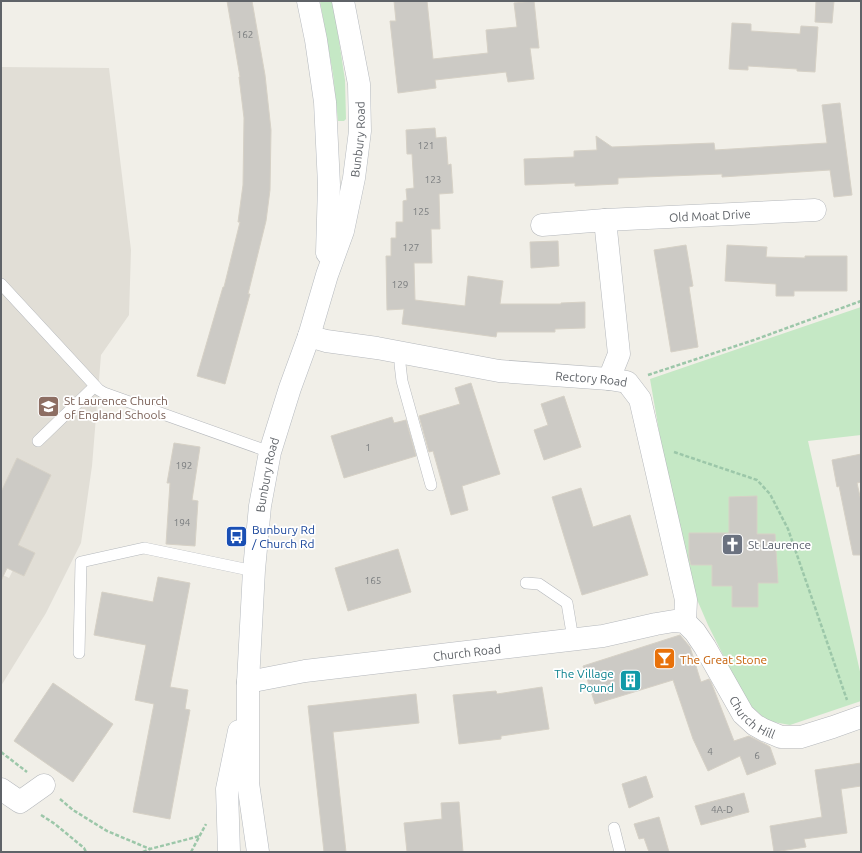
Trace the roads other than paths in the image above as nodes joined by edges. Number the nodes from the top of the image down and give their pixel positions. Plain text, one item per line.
1 (308, 1) edge
2 (343, 1) edge
3 (816, 210) dead end
4 (605, 220) junction
5 (542, 225) dead end
6 (327, 275) junction
7 (1, 284) edge
8 (309, 336) junction
9 (402, 353) junction
10 (618, 380) junction
11 (94, 386) junction
12 (38, 441) dead end
13 (270, 452) junction
14 (431, 485) dead end
15 (254, 571) junction
16 (526, 583) dead end
17 (685, 622) junction
18 (574, 639) junction
19 (79, 653) dead end
20 (248, 682) junction
21 (855, 711) edge
22 (44, 785) road end
23 (1, 789) edge
24 (614, 828) dead end
25 (229, 852) edge
26 (258, 852) edge
27 (620, 852) edge

1 - 6 street, Bunbury Road
2 - 6 street, Bunbury Road
3 - 4 street, Old Moat Drive
4 - 5 street, Old Moat Drive
4 - 10 street
6 - 8 street, Bunbury Road
7 - 11 lane
8 - 9 street, Rectory Road
8 - 13 street, Bunbury Road
9 - 10 street, Rectory Road
9 - 14 lane
10 - 17 street, Rectory Road
11 - 12 lane
11 - 13 lane
13 - 15 street, Bunbury Road
15 - 19 lane
15 - 20 street, Bunbury Road
16 - 18 lane
17 - 18 street, Church Road
17 - 21 street, Church Hill
18 - 20 street, Church Road
20 - 25 street
20 - 26 street
22 - 23 street
24 - 27 lane

